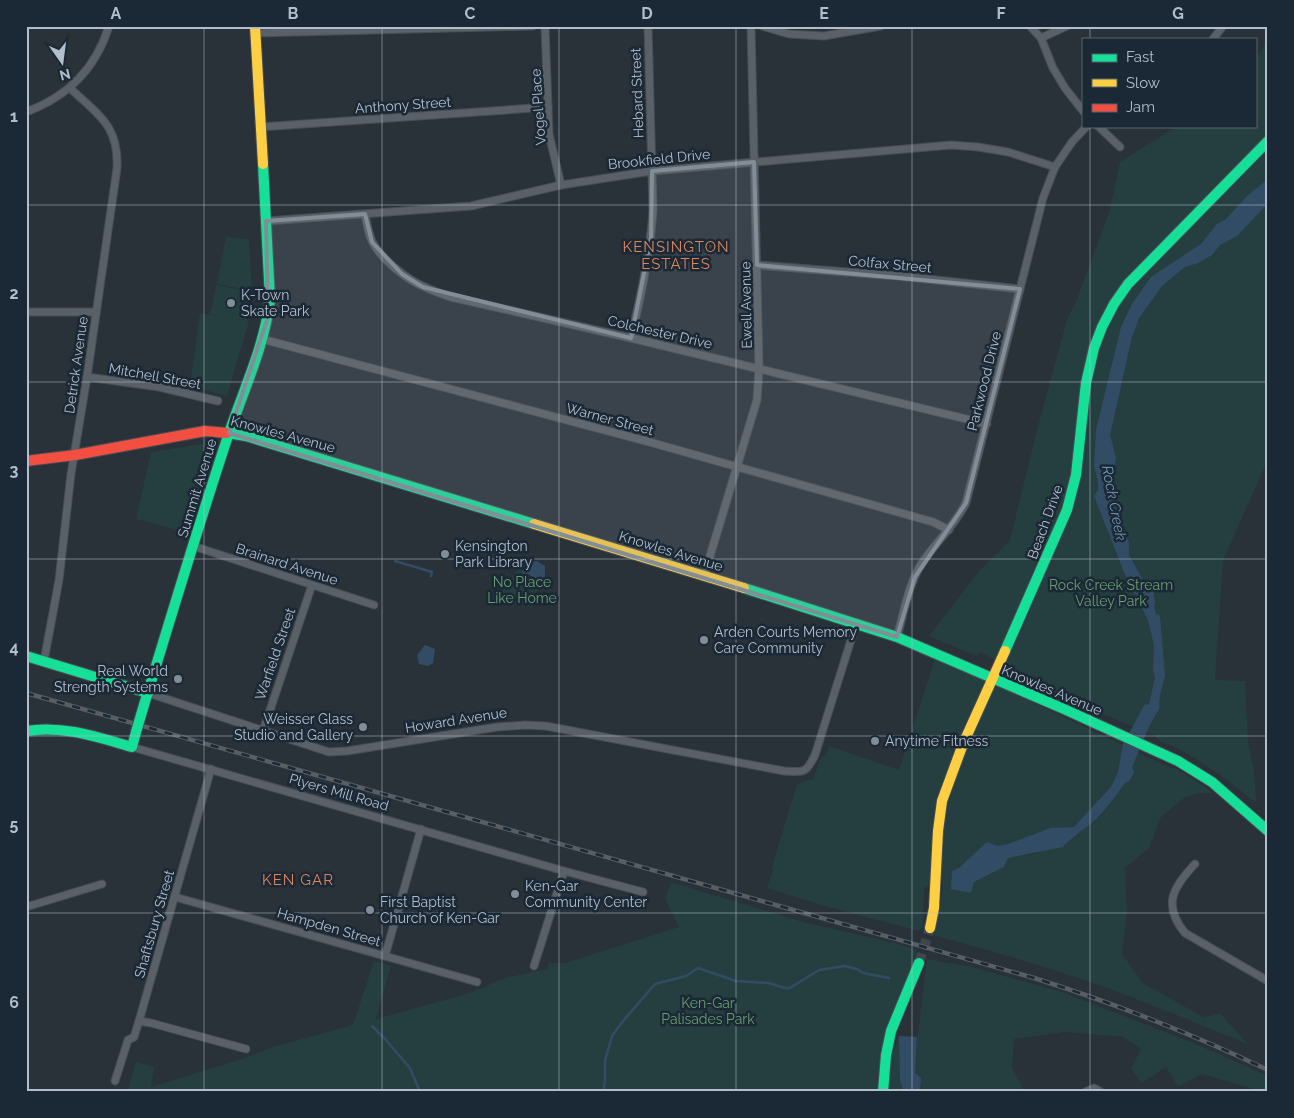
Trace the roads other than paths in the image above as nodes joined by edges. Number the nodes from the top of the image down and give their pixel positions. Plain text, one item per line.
1 (109, 26) edge
2 (532, 26) edge
3 (545, 26) edge
4 (648, 26) edge
5 (751, 26) edge
6 (762, 26) edge
7 (881, 26) edge
8 (1030, 26) edge
9 (1067, 26) edge
10 (1223, 26) edge
11 (256, 30) edge
12 (1041, 38) junction
13 (1214, 38) edge
14 (70, 88) junction
15 (548, 107) junction
16 (1082, 110) edge
17 (26, 112) edge
18 (260, 127) junction
19 (1085, 128) edge
20 (1100, 128) edge
21 (1268, 141) edge
22 (1120, 147) dead end
23 (754, 162) junction
24 (1055, 167) junction
25 (652, 172) junction
26 (561, 185) junction
27 (366, 214) junction
28 (266, 221) junction
29 (757, 265) junction
30 (1020, 289) junction
31 (26, 312) edge
32 (96, 312) junction
33 (631, 338) junction
34 (262, 339) junction
35 (759, 368) junction
36 (87, 377) junction
37 (218, 401) dead end
38 (987, 424) junction
39 (229, 433) junction
40 (75, 455) junction
41 (26, 461) edge
42 (736, 468) junction
43 (949, 530) junction
44 (193, 546) junction
45 (704, 576) junction
46 (312, 586) junction
47 (374, 605) dead end
48 (856, 624) junction
49 (897, 637) junction
50 (26, 656) edge
51 (44, 661) junction
52 (993, 679) junction
53 (148, 692) junction
54 (26, 731) edge
55 (263, 731) junction
56 (132, 747) junction
57 (211, 769) junction
58 (421, 829) junction
59 (1268, 831) edge
60 (1195, 864) dead end
61 (564, 871) junction
62 (102, 884) dead end
63 (643, 892) dead end
64 (175, 897) junction
65 (26, 908) edge
66 (930, 928) tunnel mouth
67 (385, 956) junction
68 (919, 963) tunnel mouth
69 (534, 966) dead end
70 (1268, 980) edge
71 (476, 982) dead end
72 (139, 1021) junction
73 (246, 1049) dead end
74 (116, 1081) dead end
75 (883, 1092) edge
76 (1085, 1092) edge
77 (1102, 1092) edge

1 - 14 street
2 - 11 street
3 - 15 street, Vogel Place
4 - 25 street, Hebard Street
5 - 23 street, Ewell Avenue
6 - 7 street
8 - 12 street
9 - 12 street
10 - 13 street
11 - 18 street, Summit Avenue
12 - 16 street
14 - 17 street
14 - 32 street, Detrick Avenue
15 - 18 street, Anthony Street
15 - 26 street, Vogel Place
18 - 28 street, Summit Avenue
19 - 24 street, Parkwood Drive
20 - 22 street
21 - 52 street, Beach Drive
23 - 24 street, Brookfield Drive
23 - 25 street, Brookfield Drive
23 - 29 street, Ewell Avenue
24 - 30 street, Parkwood Drive
25 - 26 street, Brookfield Drive
25 - 33 street, Hebard Street
26 - 27 street, Brookfield Drive
27 - 28 street, Brookfield Drive
27 - 33 street, Colchester Drive
28 - 34 street, Summit Avenue
29 - 30 street, Colfax Street
29 - 35 street, Ewell Avenue
30 - 38 street, Parkwood Drive
31 - 32 street
32 - 36 street, Detrick Avenue
33 - 35 street, Colchester Drive
34 - 39 street, Summit Avenue
34 - 42 street, Warner Street
35 - 38 street, Colchester Drive
35 - 42 street, Ewell Avenue
36 - 37 street, Mitchell Street
36 - 40 street, Detrick Avenue
38 - 43 street, Parkwood Drive
39 - 40 street, Knowles Avenue
39 - 44 street, Summit Avenue
39 - 45 street, Knowles Avenue
40 - 41 street, Knowles Avenue
40 - 51 street, Detrick Avenue
42 - 43 street, Warner Street
42 - 45 street, Ewell Avenue
43 - 49 street, Parkwood Drive
44 - 46 street, Brainard Avenue
44 - 53 street, Summit Avenue
45 - 48 street, Knowles Avenue
46 - 47 street, Brainard Avenue
46 - 55 street, Warfield Street
48 - 49 street, Knowles Avenue
48 - 55 street, Howard Avenue
49 - 52 street, Knowles Avenue
50 - 51 street, Howard Avenue
51 - 53 street, Howard Avenue
52 - 59 street, Knowles Avenue
52 - 66 street, Beach Drive
53 - 55 street, Howard Avenue
53 - 56 street, Summit Avenue, bridge
54 - 56 street, Plyers Mill Road
56 - 57 street, Plyers Mill Road
57 - 58 street, Plyers Mill Road
57 - 64 street, Shaftsbury Street
58 - 61 street, Plyers Mill Road
58 - 67 street
60 - 70 street
61 - 63 street, Plyers Mill Road
61 - 69 street
62 - 65 street
64 - 67 street, Hampden Street
64 - 72 street, Shaftsbury Street
67 - 71 street, Hampden Street
68 - 75 street
72 - 73 street
72 - 74 street, Shaftsbury Street
76 - 77 street

